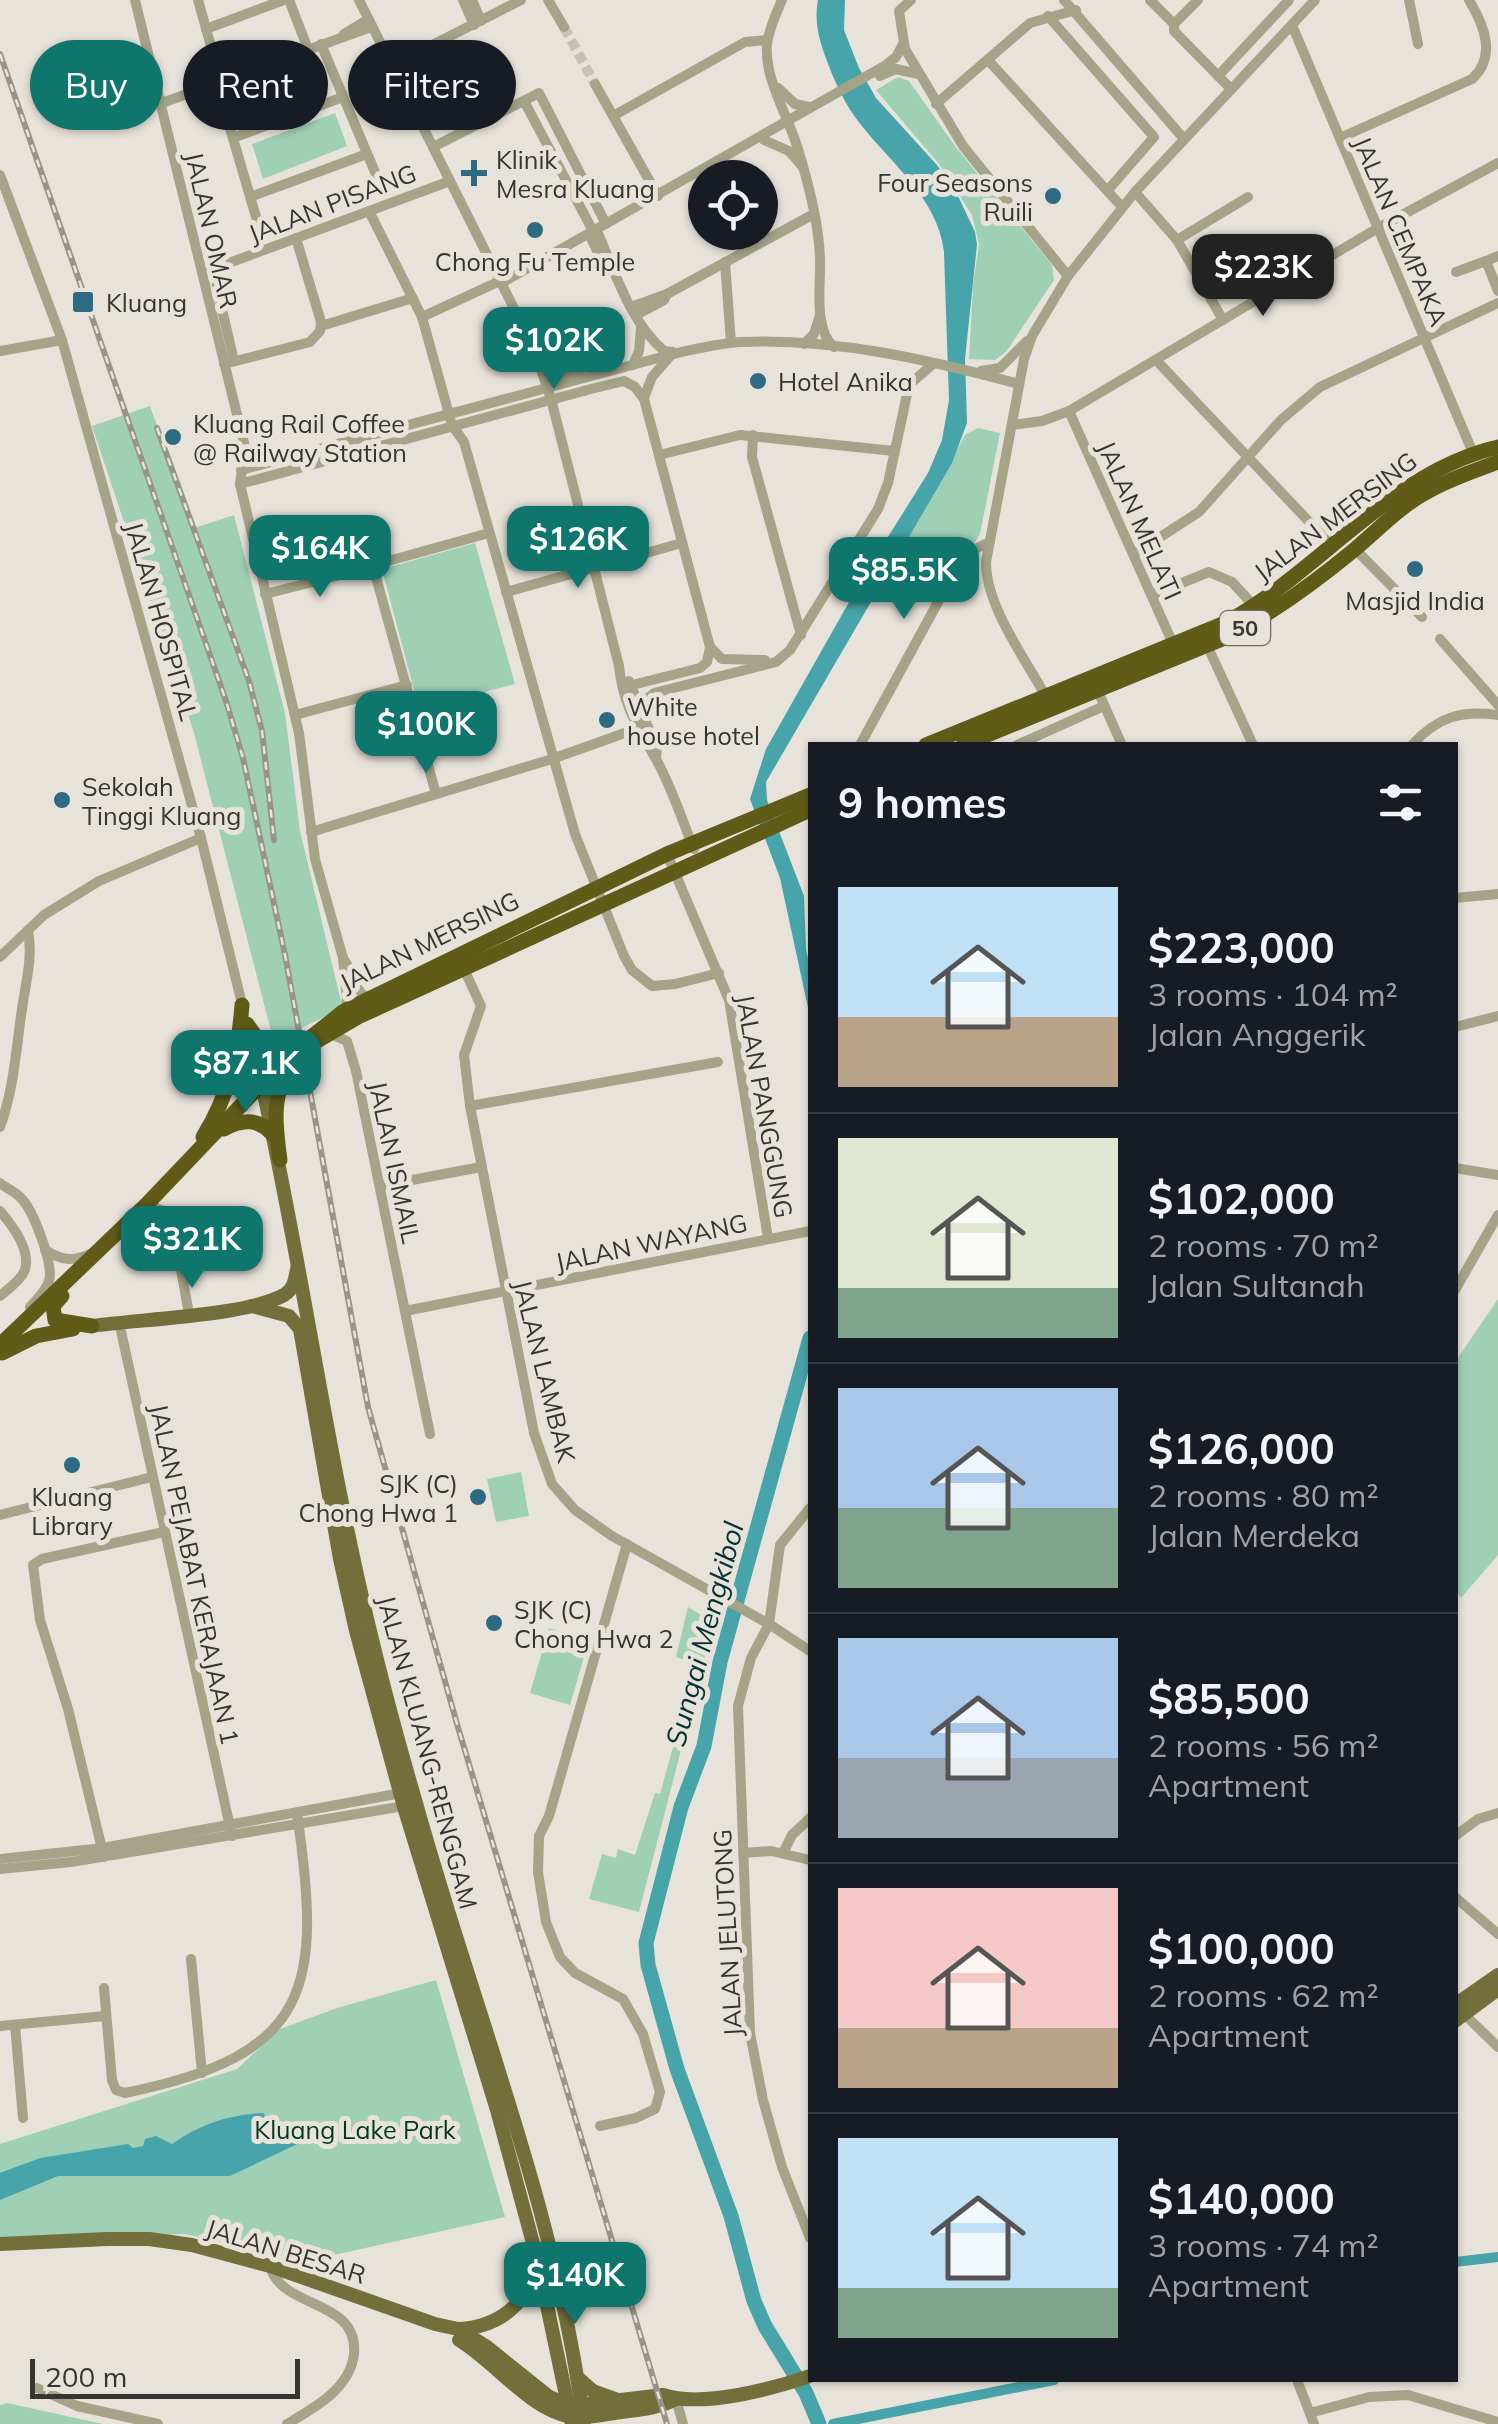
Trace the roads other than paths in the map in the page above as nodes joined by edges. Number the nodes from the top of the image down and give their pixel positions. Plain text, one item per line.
1 (135, 0) edge
2 (198, 0) edge
3 (287, 0) edge
4 (359, 0) edge
5 (463, 0) edge
6 (472, 0) edge
7 (521, 0) edge
8 (548, 0) edge
9 (782, 0) edge
10 (911, 0) edge
11 (1064, 0) edge
12 (1150, 0) edge
13 (1198, 0) edge
14 (1289, 0) edge
15 (1315, 0) edge
16 (1409, 0) edge
17 (1469, 0) edge
18 (1076, 10) junction
19 (1048, 16) junction
20 (369, 23) junction
21 (478, 23) junction
22 (1174, 24) junction
23 (1292, 25) junction
24 (564, 28) tunnel mouth
25 (206, 29) junction
26 (146, 40) edge
27 (209, 40) edge
28 (304, 40) edge
29 (378, 40) edge
30 (446, 40) edge
31 (768, 40) junction
32 (328, 41) edge
33 (903, 44) junction
34 (1418, 44) dead end
35 (988, 60) junction
36 (328, 61) edge
37 (888, 68) junction
38 (918, 74) junction
39 (1218, 76) junction
40 (595, 84) tunnel mouth
41 (774, 84) junction
42 (1231, 89) junction
43 (343, 98) junction
44 (524, 100) junction
45 (936, 104) junction
46 (1154, 104) junction
47 (163, 106) edge
48 (814, 107) junction
49 (613, 116) junction
50 (1138, 118) junction
51 (789, 122) junction
52 (231, 130) edge
53 (424, 130) edge
54 (233, 138) junction
55 (1184, 138) junction
56 (1340, 138) junction
57 (764, 140) junction
58 (433, 147) junction
59 (738, 150) junction
60 (367, 154) junction
61 (1498, 163) edge
62 (802, 167) junction
63 (0, 175) edge
64 (450, 180) junction
65 (380, 184) dead end
66 (1108, 190) junction
67 (1135, 192) junction
68 (658, 196) junction
69 (1248, 196) dead end
70 (250, 197) junction
71 (1122, 207) junction
72 (368, 211) junction
73 (812, 215) junction
74 (259, 227) dead end
75 (1378, 228) junction
76 (596, 230) junction
77 (296, 238) junction
78 (1177, 240) junction
79 (1498, 256) edge
80 (1486, 261) junction
81 (725, 262) junction
82 (229, 264) junction
83 (1456, 272) dead end
84 (202, 273) junction
85 (1068, 276) junction
86 (502, 280) junction
87 (1498, 291) edge
88 (413, 298) junction
89 (1498, 303) edge
90 (821, 314) junction
91 (636, 316) junction
92 (422, 317) junction
93 (1223, 320) junction
94 (321, 326) junction
95 (1032, 336) junction
96 (1424, 336) junction
97 (62, 340) junction
98 (731, 343) junction
99 (804, 344) junction
100 (533, 346) junction
101 (835, 348) junction
102 (0, 351) edge
103 (676, 353) junction
104 (894, 355) junction
105 (1156, 360) junction
106 (229, 362) junction
107 (934, 363) junction
108 (633, 364) junction
109 (980, 371) junction
110 (601, 374) junction
111 (1019, 384) junction
112 (909, 385) junction
113 (549, 394) junction
114 (644, 398) junction
115 (1069, 411) junction
116 (468, 416) junction
117 (450, 420) junction
118 (1012, 424) junction
119 (754, 435) junction
120 (464, 442) junction
121 (1498, 446) edge
122 (894, 452) junction
123 (1473, 452) junction
124 (659, 455) junction
125 (1248, 460) junction
126 (1498, 462) edge
127 (241, 470) junction
128 (240, 484) junction
129 (489, 533) junction
130 (990, 542) junction
131 (682, 543) junction
132 (1332, 546) junction
133 (1355, 549) junction
134 (1134, 554) junction
135 (593, 568) junction
136 (374, 570) junction
137 (506, 592) junction
138 (265, 594) junction
139 (1152, 595) junction
140 (1256, 607) junction
141 (1422, 617) dead end
142 (801, 635) junction
143 (1440, 639) dead end
144 (1207, 645) junction
145 (1174, 646) junction
146 (710, 647) junction
147 (776, 662) junction
148 (619, 666) junction
149 (407, 684) junction
150 (632, 685) junction
151 (1097, 689) junction
152 (1045, 695) junction
153 (1498, 705) edge
154 (1104, 706) junction
155 (642, 712) junction
156 (1498, 714) edge
157 (295, 716) junction
158 (636, 729) junction
159 (862, 742) edge
160 (933, 742) edge
161 (976, 742) edge
162 (1024, 742) edge
163 (1121, 742) edge
164 (1251, 742) edge
165 (1415, 742) edge
166 (552, 758) junction
167 (656, 760) junction
168 (436, 794) junction
169 (808, 797) edge
170 (808, 810) edge
171 (791, 811) junction
172 (745, 830) junction
173 (311, 832) junction
174 (201, 838) junction
175 (692, 843) junction
176 (667, 854) junction
177 (698, 859) junction
178 (674, 870) junction
179 (1498, 894) edge
180 (598, 896) junction
181 (1458, 898) edge
182 (28, 930) junction
183 (0, 956) edge
184 (342, 958) junction
185 (430, 968) junction
186 (464, 969) junction
187 (718, 973) junction
188 (367, 998) junction
189 (242, 1005) junction
190 (344, 1011) junction
191 (1498, 1016) edge
192 (247, 1024) junction
193 (1458, 1026) edge
194 (329, 1034) junction
195 (292, 1057) junction
196 (718, 1062) dead end
197 (262, 1085) junction
198 (470, 1106) junction
199 (0, 1127) edge
200 (216, 1133) junction
201 (273, 1136) junction
202 (280, 1160) junction
203 (188, 1162) junction
204 (481, 1167) junction
205 (1458, 1168) edge
206 (1498, 1174) edge
207 (0, 1183) edge
208 (380, 1186) junction
209 (147, 1204) junction
210 (0, 1211) edge
211 (1498, 1215) edge
212 (808, 1231) edge
213 (768, 1238) junction
214 (106, 1245) junction
215 (45, 1250) junction
216 (298, 1258) junction
217 (1458, 1285) edge
218 (504, 1292) junction
219 (0, 1296) edge
220 (252, 1306) junction
221 (405, 1311) junction
222 (189, 1314) junction
223 (119, 1322) junction
224 (92, 1326) junction
225 (0, 1344) edge
226 (0, 1355) edge
227 (430, 1434) dead end
228 (152, 1477) junction
229 (808, 1511) edge
230 (0, 1515) edge
231 (164, 1532) junction
232 (627, 1544) junction
233 (764, 1621) junction
234 (808, 1645) edge
235 (408, 1799) junction
236 (1498, 1813) edge
237 (298, 1819) junction
238 (808, 1820) edge
239 (231, 1830) junction
240 (1458, 1834) edge
241 (103, 1852) junction
242 (743, 1853) junction
243 (783, 1853) junction
244 (0, 1859) edge
245 (808, 1859) edge
246 (0, 1868) edge
247 (1458, 1900) edge
248 (1498, 1934) edge
249 (191, 1959) dead end
250 (1498, 1975) edge
251 (104, 1988) dead end
252 (1498, 1989) edge
253 (1458, 2013) edge
254 (105, 2016) junction
255 (16, 2025) junction
256 (0, 2026) edge
257 (1498, 2047) edge
258 (202, 2074) junction
259 (23, 2118) dead end
260 (600, 2126) dead end
261 (807, 2220) edge
262 (0, 2244) edge
263 (537, 2258) junction
264 (270, 2266) junction
265 (435, 2324) junction
266 (458, 2329) junction
267 (576, 2376) junction
268 (808, 2377) edge
269 (1298, 2382) edge
270 (37, 2388) dead end
271 (676, 2399) junction
272 (537, 2402) junction
273 (624, 2407) junction
274 (577, 2416) edge
275 (1312, 2418) edge
276 (307, 2419) edge
277 (1498, 2422) edge
278 (158, 2424) edge
279 (287, 2424) edge
280 (550, 2424) edge
281 (608, 2424) edge
282 (683, 2424) edge

1 - 26 street, JALAN OMAR
2 - 25 street
3 - 25 street
3 - 28 street
4 - 20 street
5 - 21 street
6 - 21 street
7 - 21 street
8 - 24 street
9 - 31 street
10 - 33 street
11 - 18 street
12 - 22 street
13 - 22 street
14 - 39 street
15 - 23 street
16 - 34 street
17 - 56 street
18 - 19 street
18 - 46 street
19 - 35 street
19 - 50 street
20 - 29 street
20 - 32 street
21 - 30 street
22 - 39 street
23 - 42 street
23 - 56 street, JALAN CEMPAKA
25 - 27 street
31 - 41 street
31 - 49 street
33 - 37 street
33 - 38 street
35 - 45 street
35 - 66 street
36 - 43 street
37 - 38 street
37 - 48 street
38 - 45 street
39 - 42 street
40 - 49 street
41 - 48 street
41 - 51 street
42 - 55 street
43 - 54 street
43 - 60 street
44 - 58 street
44 - 76 street
44 - 76 street
45 - 85 street
46 - 50 street
46 - 55 street
47 - 84 street, JALAN OMAR
48 - 51 street
49 - 68 street
50 - 66 street
51 - 57 street
51 - 59 street
51 - 62 street
52 - 54 street
53 - 58 street
54 - 70 street
55 - 67 street
56 - 75 street, JALAN CEMPAKA
57 - 59 street
57 - 62 street
58 - 64 street
59 - 68 street
60 - 65 street
60 - 70 street
61 - 75 street
62 - 73 street
63 - 97 street, JALAN HOSPITAL
64 - 72 street, JALAN PISANG
64 - 86 street
66 - 71 street
67 - 71 street
67 - 78 street
68 - 76 street
69 - 78 street
70 - 74 street
71 - 85 street
72 - 77 street, JALAN PISANG
72 - 88 street
73 - 81 street
73 - 90 street
75 - 93 street
75 - 96 street, JALAN CEMPAKA
76 - 86 street
76 - 91 street
77 - 82 street, JALAN PISANG
77 - 94 street
78 - 93 street
79 - 80 street
80 - 83 street
80 - 87 street
81 - 91 street
81 - 98 street
82 - 84 street, JALAN PISANG
82 - 106 street, JALAN PISANG
84 - 106 street, JALAN OMAR
85 - 95 street
86 - 92 street
86 - 100 street
88 - 92 street
88 - 94 street
89 - 96 street
90 - 99 street
90 - 101 street
91 - 103 street
91 - 108 street
92 - 117 street
93 - 105 street
94 - 106 street
95 - 109 street
95 - 111 street
96 - 123 street, JALAN CEMPAKA
96 - 125 street
97 - 102 street
97 - 174 street, JALAN HOSPITAL
98 - 99 street
98 - 103 street
99 - 101 street
100 - 110 street
100 - 113 street
101 - 104 street
103 - 108 street
103 - 114 street
104 - 107 street
104 - 112 street
105 - 115 street
105 - 125 street
106 - 127 street, JALAN OMAR
107 - 109 street
107 - 112 street
108 - 110 street
109 - 111 street
110 - 113 street
111 - 118 street
112 - 122 street
113 - 114 street
113 - 116 street
113 - 135 street
114 - 124 street
115 - 118 street
115 - 134 street, JALAN MELATI
116 - 117 street
116 - 120 street
117 - 120 street
117 - 127 street
117 - 128 street
118 - 130 street
119 - 122 street
119 - 124 street
119 - 142 street
120 - 129 street
121 - 123 highway, JALAN MERSING / 50
122 - 142 street
123 - 132 highway, JALAN MERSING / 50
124 - 131 street
125 - 132 street
125 - 134 street
126 - 133 highway, JALAN MERSING / 50
127 - 128 street, JALAN OMAR
128 - 138 street, JALAN OMAR
129 - 136 street
129 - 137 street
130 - 152 street
130 - 159 street
131 - 135 street
131 - 146 street
132 - 140 highway, JALAN MERSING / 50
133 - 141 street
133 - 144 highway, JALAN MERSING / 50
134 - 139 street, JALAN MELATI
135 - 137 street
135 - 148 street
136 - 138 street
136 - 149 street
137 - 166 street
138 - 157 street, JALAN OMAR
139 - 140 street
139 - 145 street, JALAN MELATI
140 - 145 highway, JALAN MERSING / 50
142 - 147 street
143 - 153 street
144 - 151 highway, JALAN MERSING / 50
144 - 164 street
145 - 152 highway, JALAN MERSING / 50
146 - 147 street
146 - 150 street
147 - 155 street
148 - 150 street
148 - 158 street
149 - 157 street
149 - 168 street
150 - 155 street
151 - 154 street
151 - 161 highway, JALAN MERSING / 50
152 - 160 highway, JALAN MERSING / 50
154 - 162 street
154 - 163 street
155 - 167 street
156 - 165 street
157 - 173 street, JALAN OMAR
158 - 166 street
158 - 167 street
166 - 168 street
166 - 180 street
167 - 175 street
168 - 173 street
169 - 171 highway, JALAN MERSING
170 - 171 highway, JALAN MERSING
171 - 172 highway, JALAN MERSING
172 - 175 highway, JALAN MERSING
172 - 177 highway, JALAN MERSING
173 - 184 street, JALAN OMAR
174 - 182 street
174 - 189 street, JALAN HOSPITAL
175 - 176 highway, JALAN MERSING
175 - 177 street
176 - 178 street, JALAN PANGGUNG
176 - 180 highway, JALAN MERSING
177 - 178 highway, JALAN MERSING
178 - 180 highway, JALAN MERSING
178 - 187 street, JALAN PANGGUNG
179 - 181 street
180 - 185 highway, JALAN MERSING
180 - 186 highway, JALAN MERSING
180 - 187 street
182 - 183 street
182 - 199 street
184 - 188 street
184 - 190 street
185 - 186 highway
185 - 188 highway, JALAN MERSING
186 - 194 highway, JALAN MERSING
186 - 198 street, JALAN LAMBAK
187 - 213 street, JALAN PANGGUNG
188 - 190 highway, JALAN MERSING
189 - 192 street, JALAN HOSPITAL
189 - 203 highway
190 - 195 highway, JALAN MERSING
191 - 193 street
192 - 195 highway
192 - 197 street, JALAN HOSPITAL
194 - 195 highway, JALAN MERSING
194 - 208 street, JALAN ISMAIL
195 - 197 highway, JALAN MERSING
195 - 202 highway
196 - 198 street
197 - 200 highway, JALAN MERSING
197 - 201 main road, JALAN KLUANG-RENGGAM
198 - 204 street, JALAN LAMBAK
200 - 201 highway
200 - 203 highway, JALAN MERSING
201 - 202 main road, JALAN KLUANG-RENGGAM
202 - 216 main road, JALAN KLUANG-RENGGAM
203 - 209 highway, JALAN MERSING
204 - 208 street
204 - 218 street, JALAN LAMBAK
205 - 206 street
207 - 215 street
208 - 221 street, JALAN ISMAIL
209 - 214 highway, JALAN MERSING
209 - 222 street
210 - 219 street
211 - 217 street
212 - 213 street, JALAN WAYANG
213 - 218 street, JALAN WAYANG
214 - 215 street
214 - 224 highway
214 - 225 highway, JALAN MERSING
215 - 225 street
216 - 220 main road
216 - 235 main road, JALAN KLUANG-RENGGAM
218 - 221 street, JALAN WAYANG
218 - 232 street, JALAN LAMBAK
220 - 222 main road
220 - 235 main road, JALAN KLUANG-RENGGAM
221 - 227 street, JALAN ISMAIL
222 - 223 main road
223 - 224 main road
223 - 228 street, JALAN PEJABAT KERAJAAN 1
224 - 226 highway
228 - 230 street
228 - 231 street, JALAN PEJABAT KERAJAAN 1
229 - 233 street, JALAN JELUTONG
231 - 239 street, JALAN PEJABAT KERAJAAN 1
231 - 241 street
232 - 233 street, JALAN LAMBAK
232 - 260 street
233 - 234 street, JALAN LAMBAK
233 - 242 street, JALAN JELUTONG
235 - 237 street
235 - 263 main road, JALAN KLUANG-RENGGAM
235 - 267 main road, JALAN KLUANG-RENGGAM
236 - 240 street
237 - 239 street
237 - 258 street
238 - 243 street
239 - 241 street
241 - 244 street
241 - 246 street
242 - 243 street
242 - 261 street, JALAN JELUTONG
243 - 245 street
247 - 248 street
249 - 258 street
250 - 253 main road
251 - 254 street
252 - 253 main road
253 - 257 street
254 - 255 street
254 - 258 street
255 - 256 street
255 - 259 street
262 - 264 main road, JALAN BESAR
263 - 266 main road
263 - 274 main road, JALAN KLUANG-RENGGAM
264 - 265 main road, JALAN BESAR
264 - 276 street
265 - 266 main road, JALAN BESAR
265 - 272 main road, JALAN BESAR
266 - 274 main road, JALAN BESAR
267 - 273 main road
267 - 274 main road, JALAN KLUANG-RENGGAM
268 - 271 main road
269 - 275 street
270 - 278 street
271 - 273 main road
271 - 282 street
272 - 274 main road, JALAN BESAR
272 - 280 main road
273 - 274 main road
273 - 281 main road
275 - 277 street
276 - 279 street

